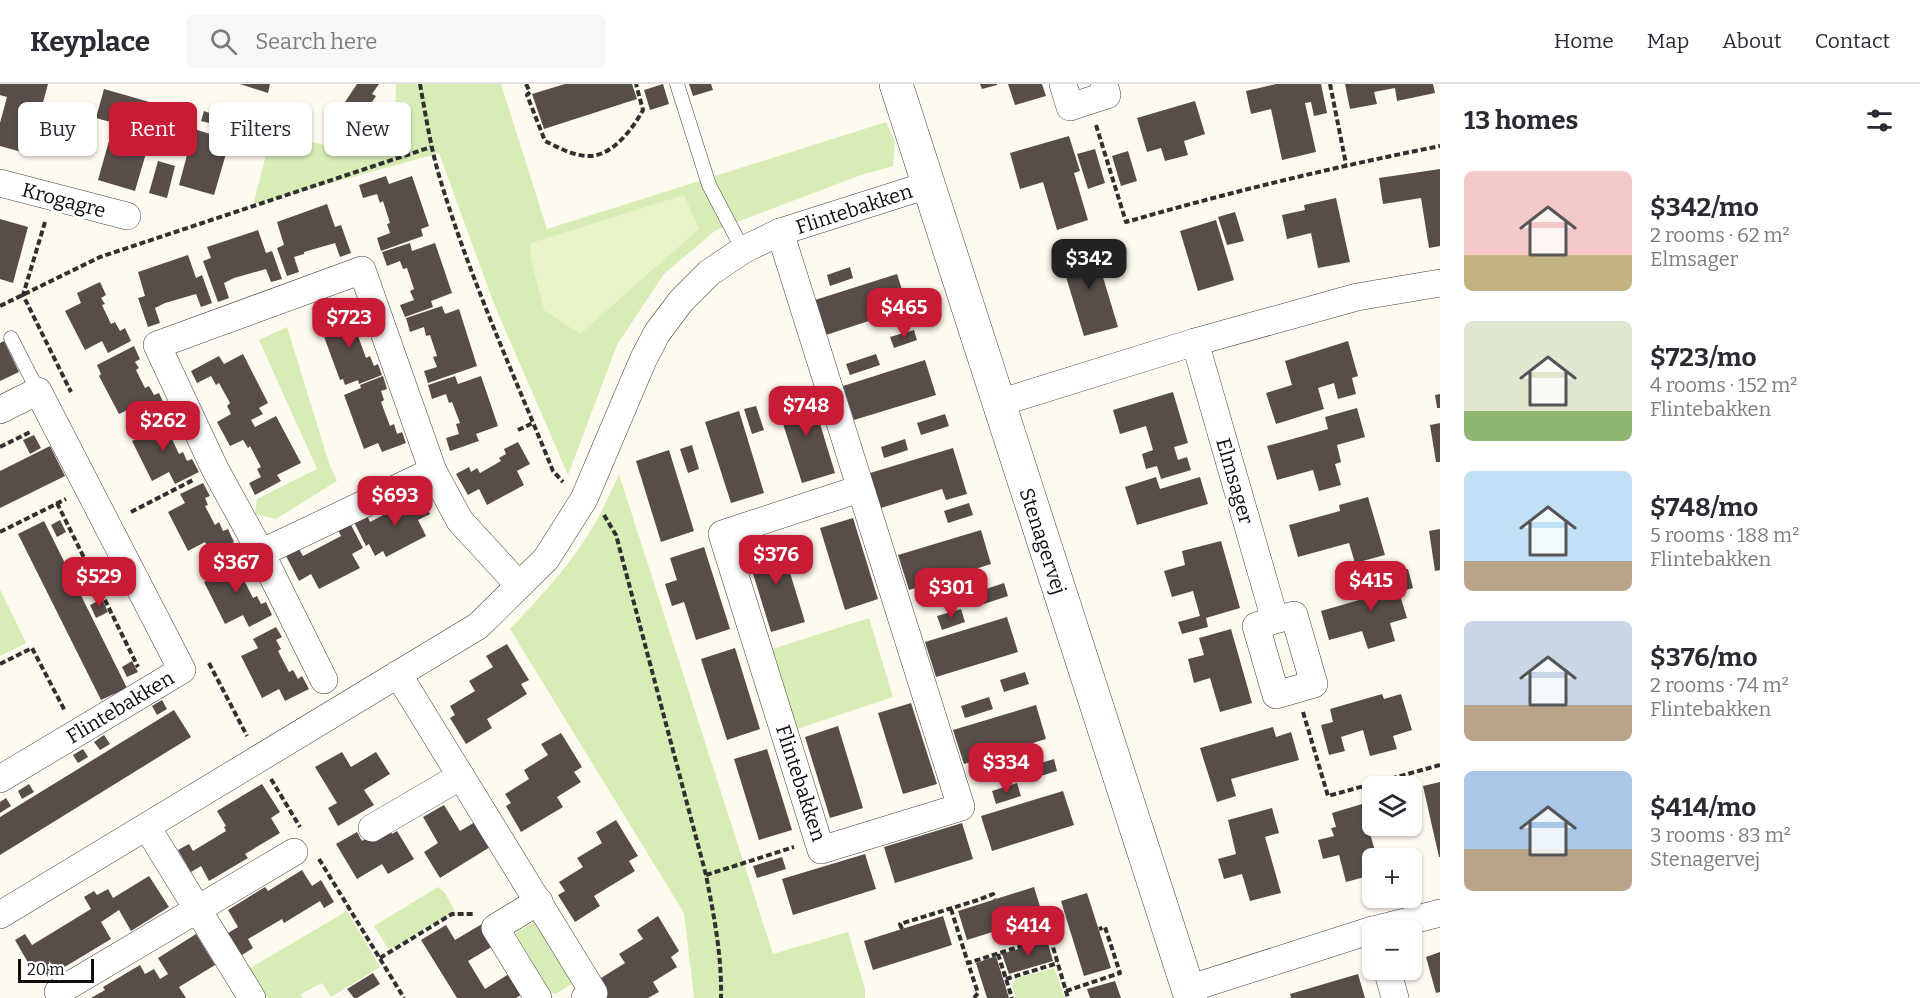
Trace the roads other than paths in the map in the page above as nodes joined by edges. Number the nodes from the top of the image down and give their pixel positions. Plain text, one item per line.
1 (676, 84) edge
2 (896, 84) edge
3 (1063, 84) edge
4 (1096, 93) edge
5 (0, 183) edge
6 (928, 185) junction
7 (127, 216) dead end
8 (780, 232) junction
9 (743, 250) junction
10 (1440, 283) edge
11 (11, 338) dead end
12 (1195, 342) junction
13 (38, 391) junction
14 (999, 403) junction
15 (0, 410) edge
16 (433, 471) junction
17 (859, 489) junction
18 (261, 553) junction
19 (519, 585) junction
20 (1275, 620) junction
21 (398, 674) junction
22 (324, 680) dead end
23 (461, 776) junction
24 (0, 779) edge
25 (147, 827) junction
26 (372, 828) dead end
27 (304, 846) road end
28 (538, 902) junction
29 (196, 910) junction
30 (1440, 913) edge
31 (0, 915) edge
32 (1413, 920) edge
33 (1362, 934) edge
34 (1390, 980) edge
35 (58, 992) dead end
36 (1189, 993) edge
37 (252, 998) edge
38 (538, 998) edge
39 (585, 998) edge
40 (1395, 998) edge

1 - 9 lane
2 - 6 street, Stenagervej
3 - 4 street
5 - 7 street, Krogagre
6 - 8 street, Flintebakken
6 - 14 street, Stenagervej
8 - 9 street, Flintebakken
8 - 17 street, Flintebakken
9 - 19 street, Flintebakken
10 - 12 street
11 - 13 lane
12 - 14 street
12 - 20 street, Elmsager
13 - 15 street
13 - 24 street, Flintebakken
14 - 36 street, Stenagervej
16 - 18 street
16 - 18 street
16 - 19 street
17 - 17 street, Flintebakken
18 - 22 street
19 - 21 street, Flintebakken
20 - 20 street
21 - 23 street
21 - 25 street, Flintebakken
23 - 26 street
23 - 28 street
25 - 29 street
25 - 31 street, Flintebakken
27 - 29 street
28 - 38 street
28 - 39 street
29 - 35 street
29 - 37 street
30 - 32 street
33 - 36 street
34 - 40 street

